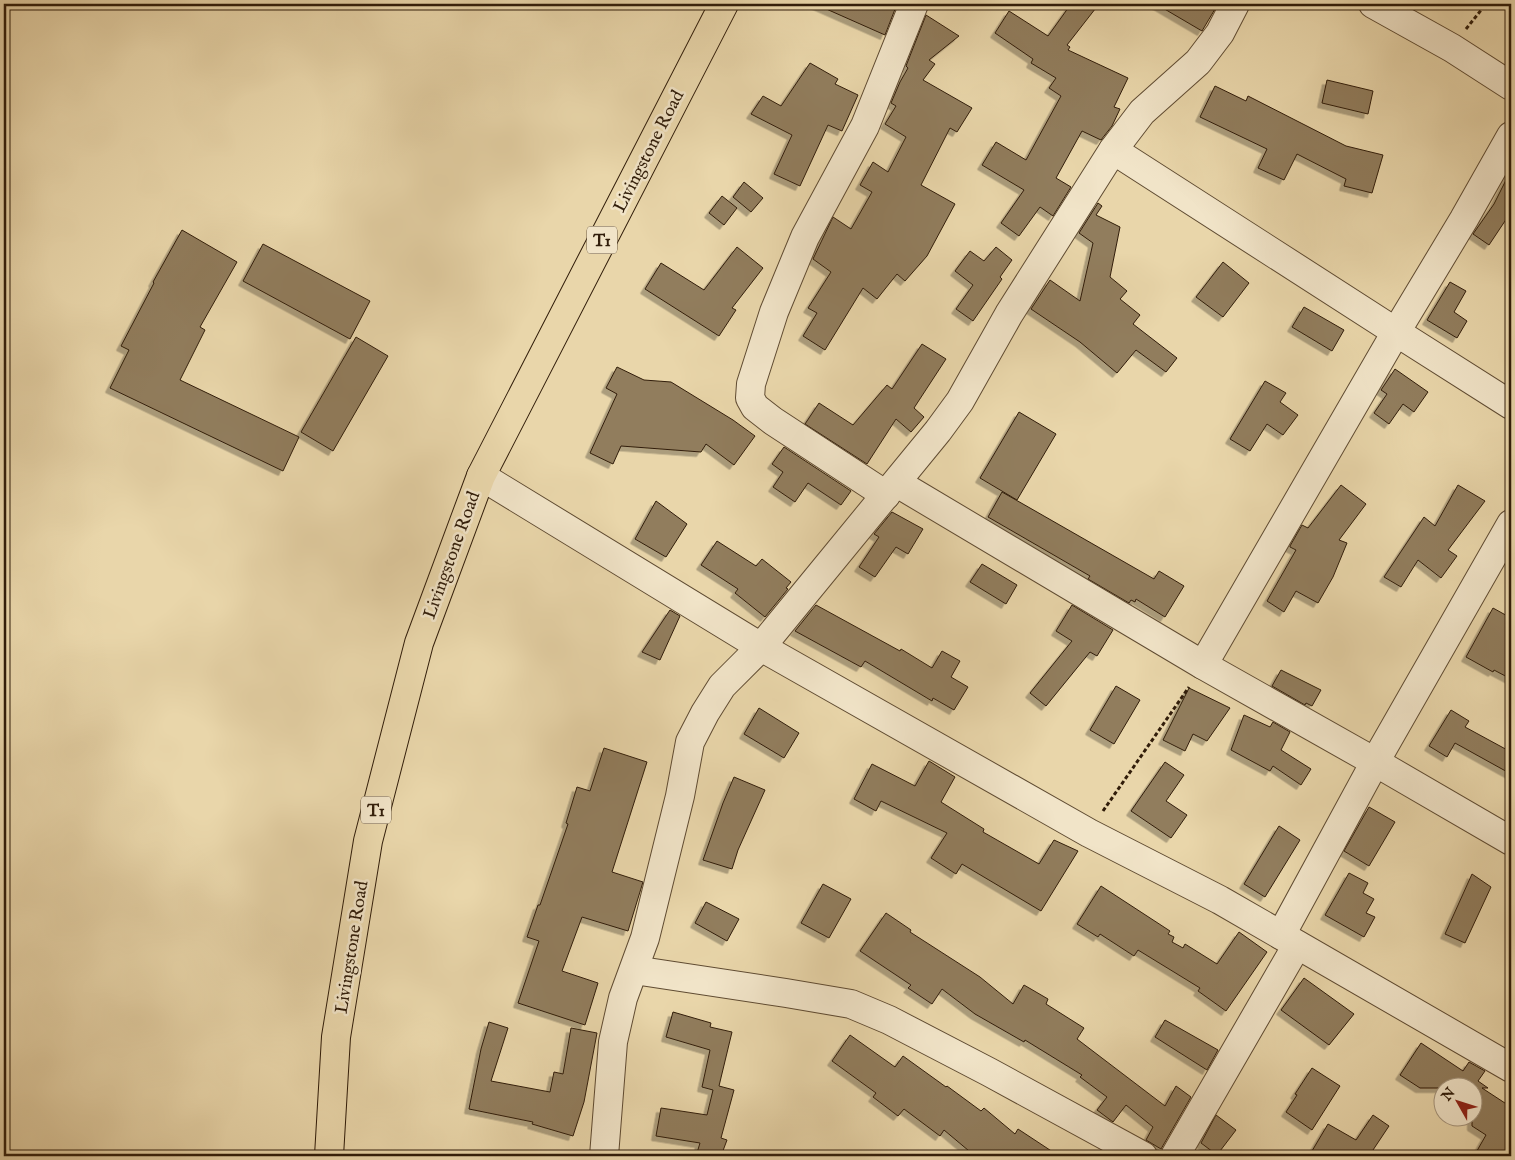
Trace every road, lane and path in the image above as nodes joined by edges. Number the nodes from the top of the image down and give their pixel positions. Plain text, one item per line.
1 (724, 4) edge
2 (914, 4) edge
3 (1235, 4) edge
4 (1373, 4) edge
5 (1511, 86) edge
6 (1511, 136) edge
7 (1113, 150) junction
8 (1396, 332) junction
9 (1511, 405) edge
10 (481, 476) junction
11 (891, 489) junction
12 (1511, 524) edge
13 (761, 647) junction
14 (1203, 665) junction
15 (1376, 762) junction
16 (1089, 832) junction
17 (1511, 841) edge
18 (1289, 940) junction
19 (634, 970) junction
20 (1511, 1068) edge
21 (329, 1156) edge
22 (604, 1156) edge
23 (1143, 1156) edge
24 (1176, 1156) edge

1 - 10 highway, Livingstone Road / T1
2 - 11 street
3 - 7 street
4 - 5 street
6 - 8 street
7 - 8 street
7 - 11 street
8 - 9 street
8 - 14 street
10 - 13 street
10 - 21 highway, Livingstone Road / T1
11 - 13 street
11 - 14 street
12 - 15 street
13 - 16 street
13 - 19 street
14 - 15 street
14 - 16 path
15 - 17 street
15 - 18 street
16 - 18 street
18 - 20 street
18 - 24 street
19 - 22 street
19 - 23 street

